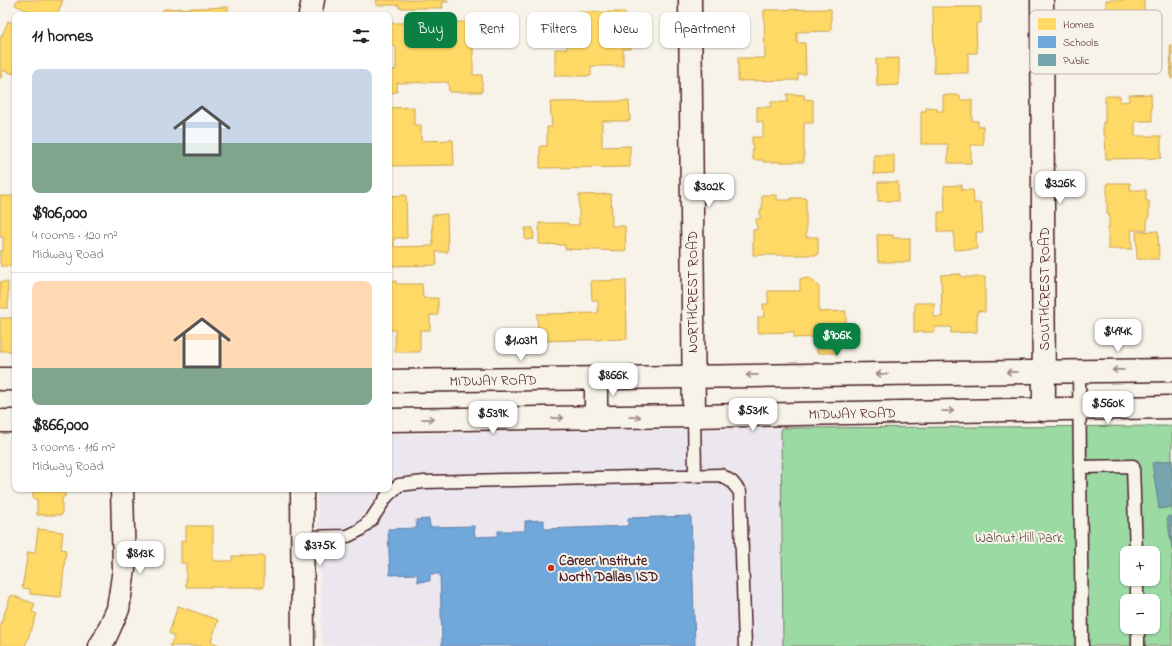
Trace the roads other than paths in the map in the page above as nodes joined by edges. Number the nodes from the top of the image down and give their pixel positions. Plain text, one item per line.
1 (313, 0) edge
2 (690, 0) edge
3 (1042, 0) edge
4 (1042, 10) edge
5 (311, 12) edge
6 (1042, 74) edge
7 (1172, 370) edge
8 (1044, 371) junction
9 (1079, 371) junction
10 (693, 376) junction
11 (596, 378) junction
12 (0, 379) edge
13 (12, 380) edge
14 (392, 381) edge
15 (1172, 407) edge
16 (1079, 409) junction
17 (1044, 410) junction
18 (694, 416) junction
19 (596, 417) junction
20 (392, 420) edge
21 (0, 421) edge
22 (12, 421) edge
23 (1080, 467) junction
24 (695, 475) junction
25 (392, 491) edge
26 (122, 492) edge
27 (302, 492) edge
28 (391, 492) edge
29 (303, 537) junction
30 (1136, 546) edge
31 (1138, 634) edge
32 (100, 646) edge
33 (303, 646) edge
34 (745, 646) edge
35 (1082, 646) edge
36 (1138, 646) edge

1 - 5 main road
2 - 10 main road, NORTHCREST ROAD
3 - 4 main road, SOUTHCREST ROAD
6 - 8 main road, SOUTHCREST ROAD
7 -> 9 main road, MIDWAY ROAD
8 - 9 main road, MIDWAY ROAD
8 -> 10 main road, MIDWAY ROAD
8 - 17 main road, SOUTHCREST ROAD
9 - 16 lane
10 - 11 main road, MIDWAY ROAD
10 - 18 main road, NORTHCREST ROAD
11 - 14 main road, MIDWAY ROAD
11 - 19 main road
12 - 13 main road
15 - 16 main road, MIDWAY ROAD
16 - 17 main road, MIDWAY ROAD
16 - 23 lane
18 -> 17 main road, MIDWAY ROAD
19 -> 18 main road, MIDWAY ROAD
18 - 24 lane
20 -> 19 main road, MIDWAY ROAD
21 - 22 main road
23 - 30 lane
23 - 35 lane
24 - 25 lane
24 - 34 lane
26 - 32 main road
27 - 29 main road
28 - 29 lane
29 - 33 main road
31 - 36 lane

